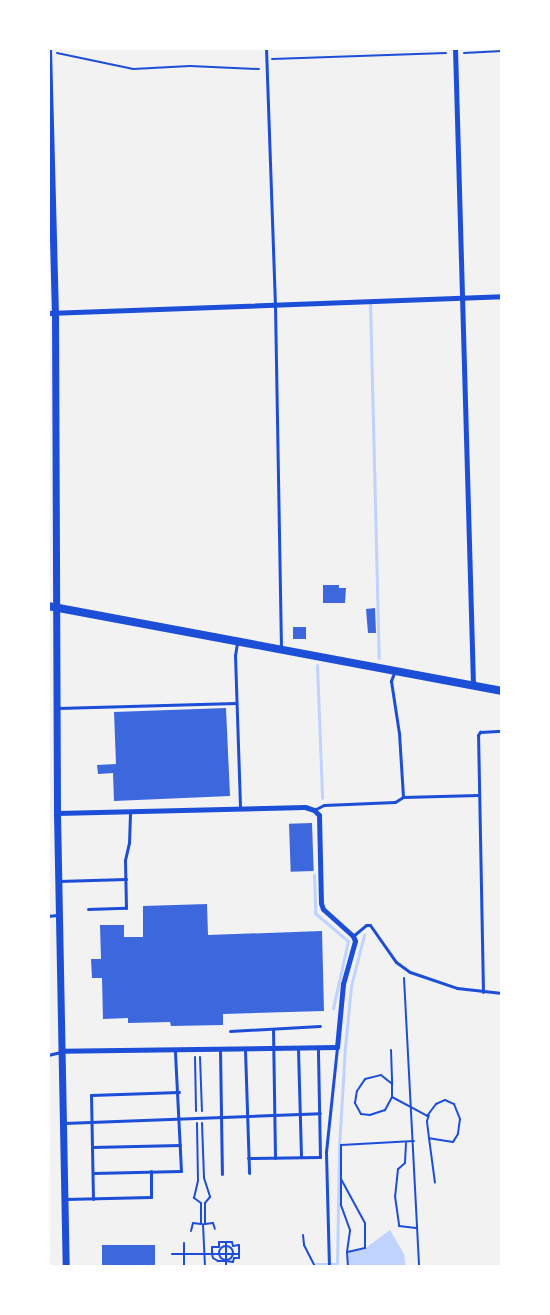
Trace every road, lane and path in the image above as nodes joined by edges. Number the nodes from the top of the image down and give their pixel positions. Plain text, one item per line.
1 (266, 48) edge
2 (48, 49) edge
3 (455, 51) edge
4 (502, 51) edge
5 (266, 60) junction
6 (266, 69) junction
7 (502, 296) edge
8 (462, 298) junction
9 (275, 305) junction
10 (51, 313) edge
11 (52, 607) edge
12 (237, 642) junction
13 (281, 650) junction
14 (395, 671) junction
15 (473, 686) junction
16 (502, 692) edge
17 (236, 703) junction
18 (57, 708) junction
19 (502, 731) edge
20 (478, 795) junction
21 (403, 796) junction
22 (240, 808) junction
23 (314, 810) junction
24 (130, 811) junction
25 (57, 813) junction
26 (48, 814) edge
27 (126, 879) junction
28 (58, 881) junction
29 (88, 909) dead end
30 (59, 915) junction
31 (48, 916) edge
32 (353, 936) junction
33 (404, 969) junction
34 (483, 992) junction
35 (502, 994) edge
36 (320, 1026) dead end
37 (273, 1029) junction
38 (230, 1031) dead end
39 (337, 1047) junction
40 (298, 1048) junction
41 (318, 1048) junction
42 (273, 1049) junction
43 (220, 1050) junction
44 (245, 1050) junction
45 (391, 1050) dead end
46 (197, 1051) junction
47 (62, 1052) junction
48 (175, 1052) junction
49 (48, 1055) edge
50 (392, 1084) junction
51 (179, 1092) junction
52 (392, 1097) junction
53 (412, 1109) junction
54 (320, 1113) junction
55 (300, 1114) junction
56 (274, 1115) junction
57 (429, 1115) junction
58 (247, 1116) junction
59 (202, 1117) junction
60 (221, 1117) junction
61 (179, 1118) junction
62 (196, 1118) junction
63 (92, 1122) junction
64 (64, 1123) junction
65 (429, 1138) junction
66 (406, 1141) junction
67 (414, 1141) junction
68 (180, 1145) junction
69 (92, 1147) junction
70 (301, 1157) junction
71 (248, 1158) junction
72 (275, 1158) junction
73 (151, 1171) junction
74 (93, 1173) junction
75 (249, 1173) dead end
76 (222, 1174) dead end
77 (341, 1179) junction
78 (435, 1183) dead end
79 (65, 1199) junction
80 (93, 1199) junction
81 (203, 1224) junction
82 (416, 1228) junction
83 (215, 1229) dead end
84 (191, 1231) dead end
85 (303, 1235) dead end
86 (226, 1242) junction
87 (183, 1243) dead end
88 (226, 1247) junction
89 (347, 1252) junction
90 (172, 1254) dead end
91 (212, 1254) junction
92 (218, 1254) junction
93 (226, 1254) junction
94 (234, 1254) junction
95 (239, 1254) junction
96 (226, 1260) junction
97 (66, 1267) edge
98 (184, 1267) edge
99 (205, 1267) edge
100 (226, 1267) edge
101 (315, 1267) edge
102 (329, 1267) edge
103 (348, 1267) edge
104 (419, 1267) edge

1 - 5 lane
2 - 6 path
2 - 10 street
3 - 4 path
3 - 5 path
3 - 8 street
5 - 6 lane
6 - 9 lane
7 - 8 street
8 - 9 street
8 - 15 street
9 - 10 street
9 - 13 lane
10 - 11 street
11 - 12 main road
11 - 18 street
12 - 13 main road
12 - 17 lane
13 - 14 main road
14 - 15 main road
14 - 21 lane
15 - 16 main road
17 - 18 lane
17 - 22 lane
18 - 25 street
19 - 20 lane
20 - 21 lane
20 - 34 lane
21 - 23 lane
22 - 23 street
22 - 24 street
23 - 32 street
24 - 25 street
24 - 27 lane
25 - 26 lane
25 - 28 street
27 - 28 lane
27 - 29 lane
28 - 30 street
30 - 31 lane
30 - 47 street
32 - 33 lane
32 - 39 street
33 - 34 lane
33 - 53 path
34 - 35 lane
36 - 37 lane
37 - 38 lane
37 - 42 lane
39 - 41 street
39 - 102 lane
40 - 41 street
40 - 42 street
40 - 55 lane
41 - 54 lane
42 - 44 street
42 - 56 lane
43 - 44 street
43 - 46 street
43 - 60 lane
44 - 58 lane
45 - 50 path
46 - 48 street
46 - 59 path
46 - 62 path
47 - 48 street
47 - 49 lane
47 - 64 street
48 - 51 lane
50 - 52 path
50 - 52 path
51 - 61 lane
51 - 63 lane
52 - 53 path
53 - 57 path
53 - 67 path
54 - 55 lane
54 - 70 lane
55 - 56 lane
55 - 70 lane
56 - 58 lane
56 - 72 lane
57 - 65 path
57 - 65 path
58 - 60 lane
58 - 71 lane
59 - 60 lane
59 - 62 lane
59 - 81 path
60 - 76 lane
61 - 62 lane
61 - 63 lane
61 - 68 lane
62 - 81 path
63 - 64 lane
63 - 69 lane
64 - 79 street
65 - 78 path
66 - 67 path
66 - 77 path
66 - 82 path
67 - 82 path
68 - 69 lane
68 - 73 lane
69 - 74 lane
70 - 72 lane
71 - 72 lane
71 - 75 lane
73 - 74 lane
73 - 80 lane
74 - 80 lane
77 - 89 path
77 - 89 path
79 - 80 lane
79 - 97 street
81 - 83 path
81 - 84 path
81 - 99 path
82 - 104 path
85 - 101 path
86 - 88 path
86 - 91 path
86 - 95 path
87 - 98 path
88 - 92 path
88 - 93 path
88 - 94 path
89 - 103 path
90 - 91 path
91 - 92 path
91 - 96 path
92 - 93 path
92 - 96 path
93 - 94 path
93 - 96 path
94 - 95 path
94 - 96 path
95 - 96 path
96 - 100 path

